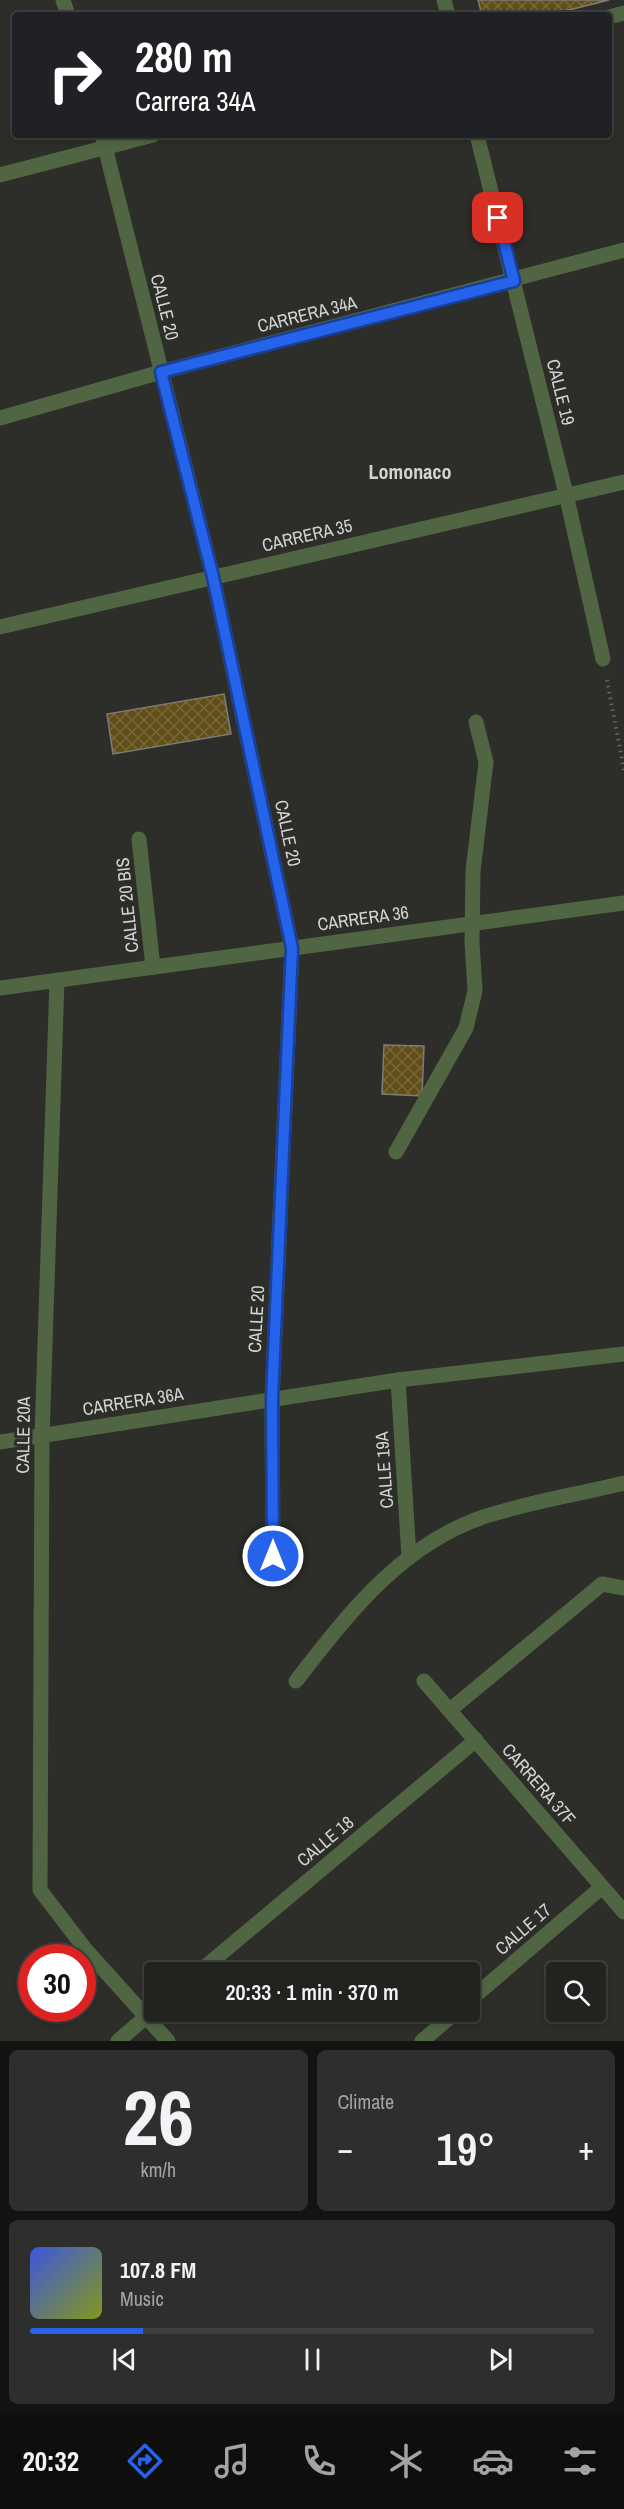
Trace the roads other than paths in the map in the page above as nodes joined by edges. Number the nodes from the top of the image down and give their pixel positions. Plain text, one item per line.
1 (128, 138) edge
2 (478, 138) edge
3 (104, 141) edge
4 (0, 174) edge
5 (624, 250) edge
6 (514, 281) junction
7 (161, 372) junction
8 (0, 418) edge
9 (624, 482) edge
10 (566, 494) junction
11 (213, 577) junction
12 (0, 627) edge
13 (603, 659) road end
14 (477, 722) dead end
15 (139, 839) dead end
16 (624, 903) edge
17 (472, 923) junction
18 (292, 948) junction
19 (153, 967) junction
20 (57, 980) junction
21 (0, 988) edge
22 (396, 1152) dead end
23 (624, 1352) edge
24 (398, 1380) junction
25 (272, 1399) junction
26 (42, 1436) junction
27 (0, 1442) edge
28 (624, 1484) edge
29 (273, 1556) dead end
30 (409, 1557) junction
31 (624, 1588) edge
32 (296, 1681) dead end
33 (424, 1681) dead end
34 (450, 1710) junction
35 (476, 1740) junction
36 (602, 1887) junction
37 (624, 1912) edge
38 (211, 1962) edge
39 (480, 1991) edge
40 (144, 2008) edge
41 (144, 2019) edge
42 (155, 2022) edge
43 (444, 2022) edge
44 (118, 2041) edge
45 (168, 2041) edge
46 (422, 2041) edge

1 - 3 street
2 - 6 street, CALLE 19
3 - 4 street
3 - 7 street, CALLE 20
5 - 6 street, CARRERA 34A
6 - 7 street, CARRERA 34A
6 - 10 street, CALLE 19
7 - 8 street, CARRERA 34A
7 - 11 street, CALLE 20
9 - 10 street, CARRERA 35
10 - 11 street, CARRERA 35
10 - 13 street, CALLE 19
11 - 12 street, CARRERA 35
11 - 18 street, CALLE 20
14 - 17 street
15 - 19 street, CALLE 20 BIS
16 - 17 street, CARRERA 36
17 - 18 street, CARRERA 36
17 - 22 street
18 - 19 street, CARRERA 36
18 - 25 street, CALLE 20
19 - 20 street, CARRERA 36
20 - 21 street, CARRERA 36
20 - 26 street, CALLE 20A
23 - 24 street
24 - 25 street
24 - 30 street, CALLE 19A
25 - 26 street, CARRERA 36A
25 - 29 street, CALLE 20
26 - 27 street, CARRERA 36A
26 - 40 street, CALLE 20A
28 - 30 street
30 - 32 street
31 - 34 street
33 - 34 street, CARRERA 37F
34 - 35 street, CARRERA 37F
35 - 36 street, CARRERA 37F
35 - 38 street, CALLE 18
36 - 37 street, CARRERA 37F
36 - 39 street, CALLE 17
41 - 44 street
42 - 45 street
43 - 46 street

